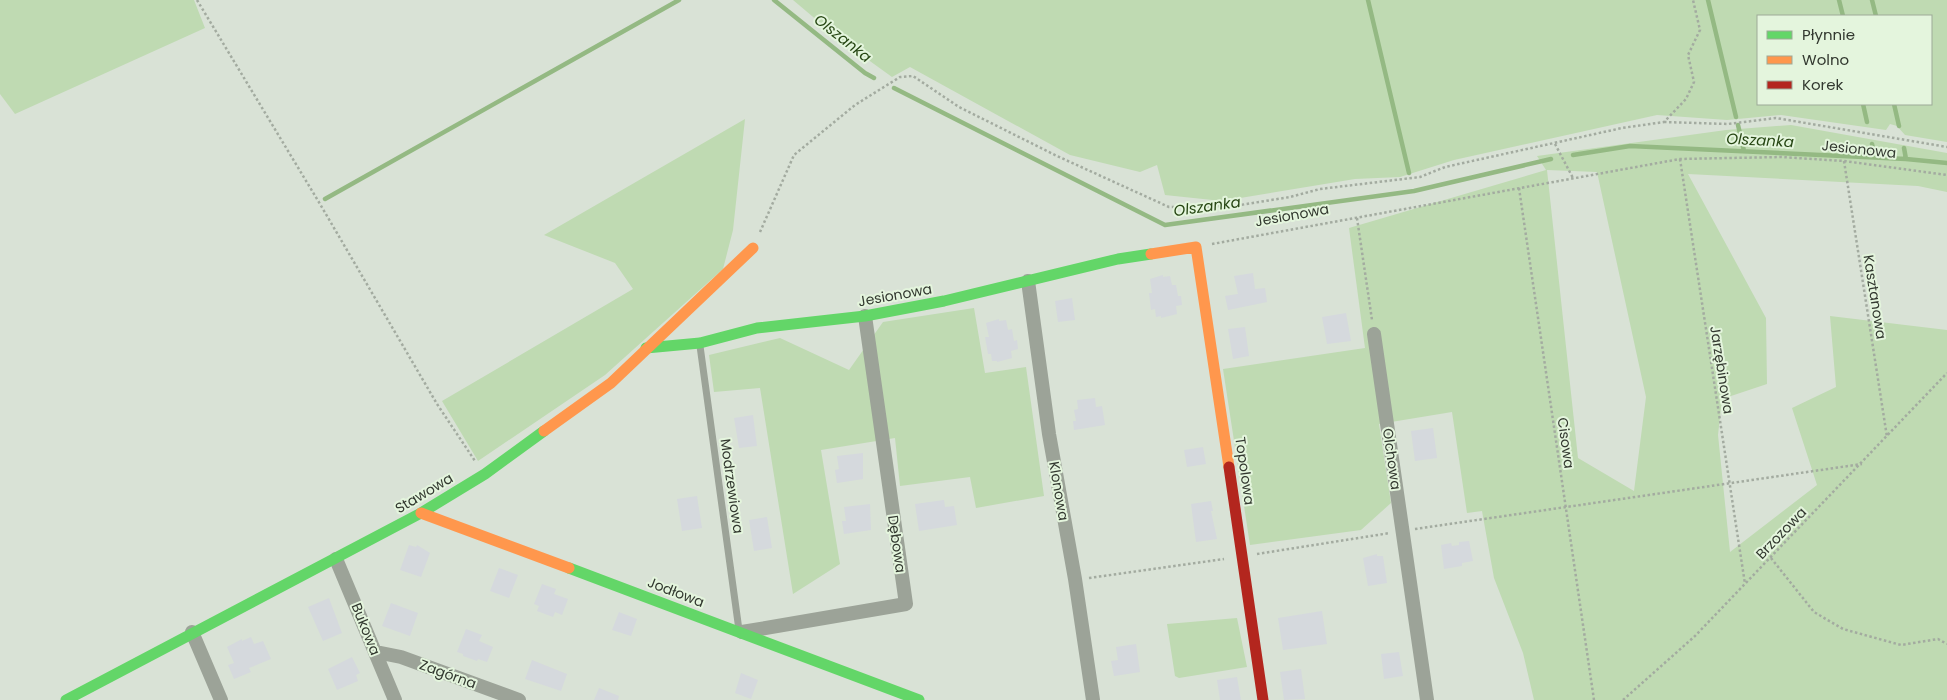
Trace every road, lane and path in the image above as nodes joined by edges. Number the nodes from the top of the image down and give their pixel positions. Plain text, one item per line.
1 (197, 0) edge
2 (1693, 0) edge
3 (1664, 122) junction
4 (1555, 144) junction
5 (1947, 147) edge
6 (1680, 160) junction
7 (1844, 160) junction
8 (1947, 175) edge
9 (1572, 178) junction
10 (1519, 188) junction
11 (1357, 218) junction
12 (1196, 247) junction
13 (753, 248) joint
14 (1028, 281) junction
15 (865, 316) junction
16 (1374, 334) joint
17 (700, 343) junction
18 (646, 348) junction
19 (1947, 374) edge
20 (1887, 437) junction
21 (1862, 464) junction
22 (485, 474) junction
23 (1729, 482) junction
24 (1566, 507) junction
25 (421, 513) junction
26 (1402, 531) junction
27 (1242, 556) junction
28 (1771, 558) junction
29 (336, 559) junction
30 (1075, 580) junction
31 (1745, 584) junction
32 (192, 632) junction
33 (740, 633) junction
34 (1947, 644) edge
35 (376, 652) junction
36 (66, 700) edge
37 (221, 700) edge
38 (396, 700) edge
39 (519, 700) edge
40 (919, 700) edge
41 (1093, 700) edge
42 (1263, 700) edge
43 (1427, 700) edge
44 (1594, 700) edge
45 (1623, 700) edge

1 - 22 path
2 - 3 path
3 - 4 path
3 - 5 path
4 - 9 path
4 - 13 path
6 - 7 path, Jesionowa
6 - 9 path, Jesionowa
6 - 23 path, Jarzębinowa
7 - 8 path, Jesionowa
7 - 20 path, Kasztanowa
9 - 10 path, Jesionowa
10 - 11 path, Jesionowa
10 - 24 path, Cisowa
11 - 12 path, Jesionowa
11 - 16 path
12 - 14 street, Jesionowa
12 - 27 street, Topolowa
13 - 18 street, Stawowa
14 - 15 street, Jesionowa
14 - 30 street, Klonowa
15 - 17 street, Jesionowa
15 - 33 street, Dębowa
16 - 26 street, Olchowa
17 - 18 street, Jesionowa
17 - 33 lane, Modrzewiowa
18 - 22 street, Stawowa
19 - 20 path, Brzozowa
20 - 21 path, Brzozowa
21 - 23 path
21 - 28 path, Brzozowa
22 - 25 street, Stawowa
23 - 24 path
23 - 31 path, Jarzębinowa
24 - 26 path
24 - 44 path, Cisowa
25 - 29 street, Stawowa
25 - 33 street, Jodłowa
26 - 27 path
26 - 43 street, Olchowa
27 - 30 path
27 - 42 street, Topolowa
28 - 31 path, Brzozowa
28 - 34 path
29 - 32 street, Stawowa
29 - 35 street, Bukowa
30 - 41 street, Klonowa
31 - 45 path, Brzozowa
32 - 36 street, Stawowa
32 - 37 street
33 - 40 street, Jodłowa
35 - 38 street, Bukowa
35 - 39 street, Zagórna

